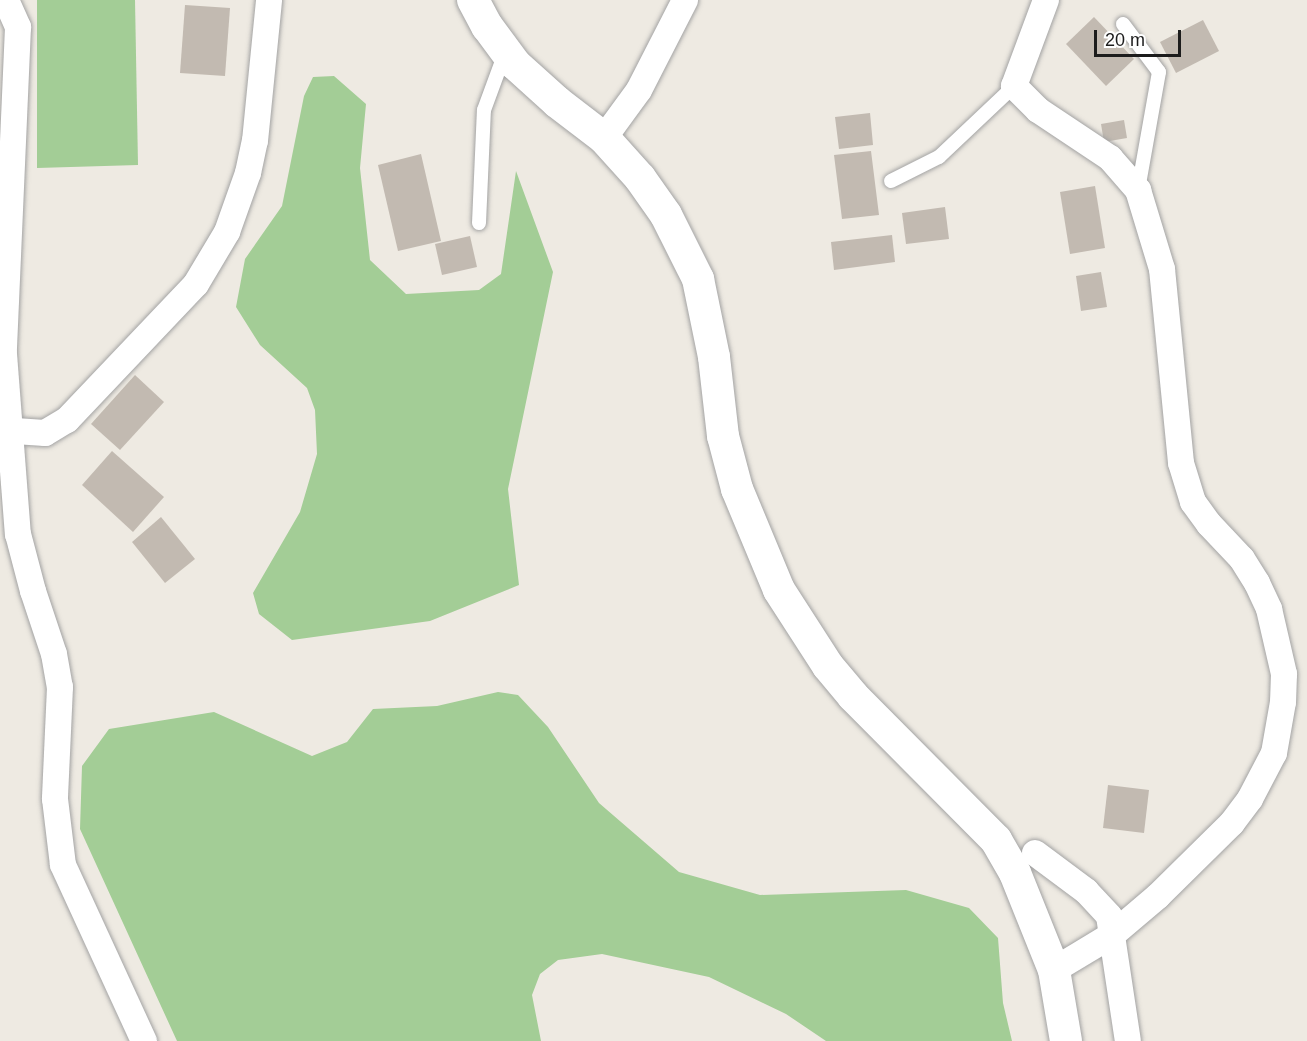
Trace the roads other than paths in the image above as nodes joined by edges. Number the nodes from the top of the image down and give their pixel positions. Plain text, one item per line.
1 (6, 0) edge
2 (269, 0) edge
3 (473, 0) edge
4 (685, 0) edge
5 (1046, 0) edge
6 (1123, 24) dead end
7 (506, 51) junction
8 (1014, 86) junction
9 (604, 138) junction
10 (891, 181) dead end
11 (1137, 189) junction
12 (479, 223) dead end
13 (3, 320) edge
14 (4, 430) edge
15 (6, 487) edge
16 (1035, 853) dead end
17 (1112, 935) junction
18 (1054, 970) junction
19 (144, 1041) edge
20 (1066, 1041) edge
21 (1128, 1041) edge

1 - 13 street
2 - 14 street
3 - 7 street
4 - 9 street
5 - 8 street
6 - 11 lane
7 - 9 street
7 - 12 lane
8 - 10 lane
8 - 11 street
9 - 18 street
11 - 17 street
13 - 14 street
14 - 15 street
15 - 19 street
16 - 17 street
17 - 18 street
17 - 21 street
18 - 20 street

